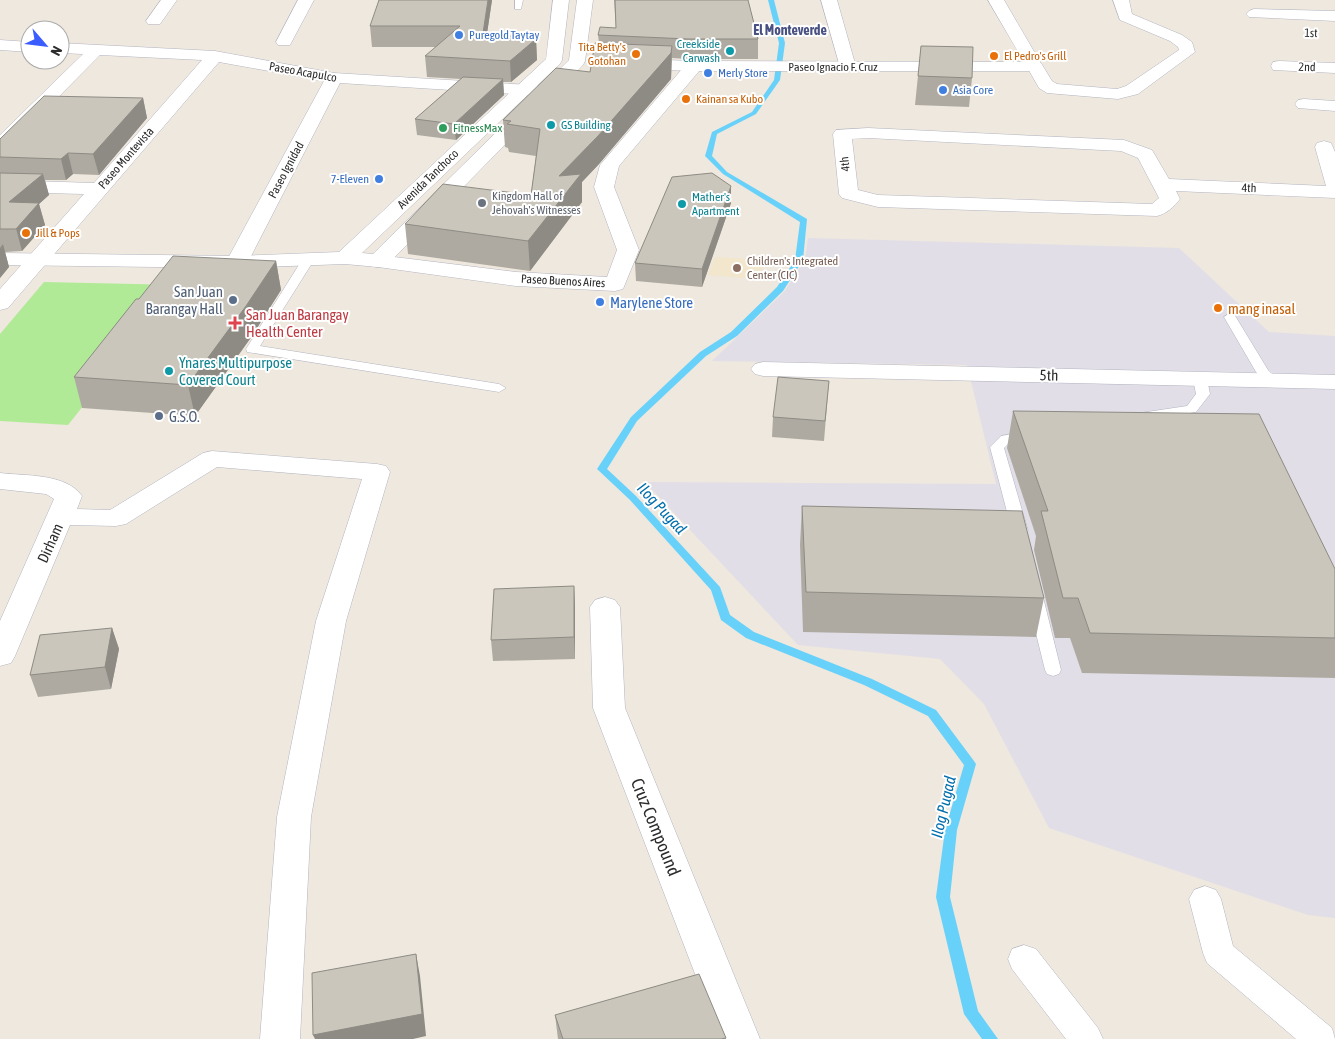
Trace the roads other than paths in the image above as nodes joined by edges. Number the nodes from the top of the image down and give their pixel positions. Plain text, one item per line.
1 (170, 0) edge
2 (306, 0) edge
3 (561, 0) edge
4 (585, 0) edge
5 (829, 0) edge
6 (996, 0) edge
7 (1121, 0) edge
8 (1254, 14) dead end
9 (1335, 16) edge
10 (154, 21) dead end
11 (284, 42) dead end
12 (0, 45) edge
13 (20, 46) edge
14 (70, 49) edge
15 (96, 50) junction
16 (215, 56) junction
17 (554, 60) junction
18 (577, 61) junction
19 (596, 62) edge
20 (616, 63) edge
21 (694, 66) junction
22 (1279, 66) dead end
23 (848, 67) junction
24 (1036, 67) junction
25 (1335, 68) edge
26 (334, 78) junction
27 (522, 90) junction
28 (546, 91) junction
29 (1304, 104) dead end
30 (1335, 106) edge
31 (0, 145) edge
32 (1324, 147) dead end
33 (1335, 184) edge
34 (1164, 185) junction
35 (0, 186) edge
36 (99, 189) junction
37 (1335, 192) edge
38 (345, 258) junction
39 (0, 259) edge
40 (38, 260) junction
41 (308, 260) junction
42 (378, 261) junction
43 (237, 262) junction
44 (0, 303) edge
45 (1230, 316) dead end
46 (763, 369) dead end
47 (1200, 379) junction
48 (1272, 380) junction
49 (1335, 382) edge
50 (499, 388) dead end
51 (1129, 418) edge
52 (1044, 433) edge
53 (0, 481) edge
54 (61, 517) junction
55 (1023, 543) edge
56 (1032, 582) edge
57 (605, 607) dead end
58 (0, 656) edge
59 (1053, 670) dead end
60 (1205, 899) dead end
61 (1024, 959) dead end
62 (280, 1039) edge
63 (740, 1039) edge
64 (1086, 1039) edge
65 (1320, 1039) edge

1 - 10 street
2 - 11 street
3 - 17 street
4 - 18 street
5 - 23 street
6 - 24 street
7 - 24 street
8 - 9 street
12 - 13 street
14 - 15 street, Paseo Acapulco
15 - 16 street, Paseo Acapulco
15 - 31 street
16 - 26 street, Paseo Acapulco
16 - 36 street, Paseo Montevista
17 - 18 street
17 - 27 street, Avenida Tanchoco
18 - 19 street
18 - 28 street, Avenida Tanchoco
20 - 21 street, Paseo Ignacio F. Cruz
21 - 23 street, Paseo Ignacio F. Cruz
21 - 42 street, Paseo Buenos Aires
22 - 25 street, 2nd
23 - 24 street, Paseo Ignacio F. Cruz
26 - 27 street, Paseo Acapulco
26 - 43 street, Paseo Ignidad
27 - 28 street, Paseo Acapulco
27 - 38 street, Avenida Tanchoco
28 - 42 street, Avenida Tanchoco
29 - 30 street
32 - 33 street
34 - 34 street, 4th
34 - 37 street, 4th
35 - 36 street
36 - 40 street, Paseo Montevista
38 - 41 street
38 - 42 street
39 - 40 street
40 - 43 street
40 - 44 street, Paseo Montevista
41 - 43 street
41 - 50 lane
45 - 48 lane
46 - 47 street, 5th
47 - 48 street, 5th
47 - 51 lane
48 - 49 street, 5th
52 - 55 lane
53 - 54 street, Dirham
54 - 58 street, Dirham
54 - 62 street
56 - 59 lane
57 - 63 street, Cruz Compound
60 - 65 street
61 - 64 street

